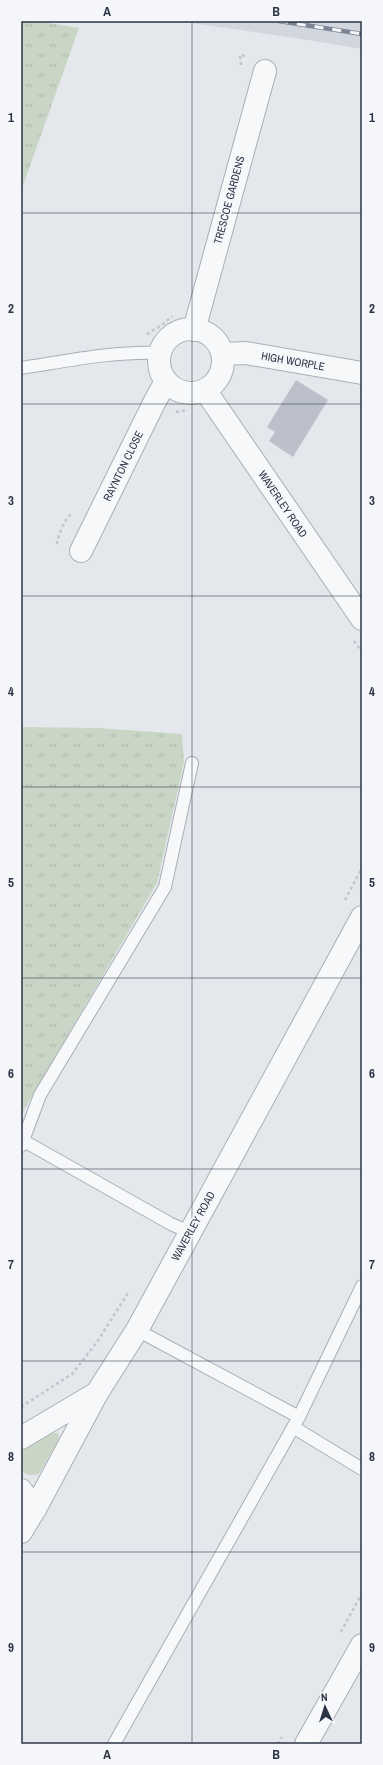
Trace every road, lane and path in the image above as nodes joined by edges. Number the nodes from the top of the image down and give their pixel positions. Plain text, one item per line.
1 (248, 57) dead end
2 (242, 70) dead end
3 (265, 71) dead end
4 (173, 315) dead end
5 (194, 330) junction
6 (144, 335) dead end
7 (160, 353) junction
8 (223, 354) junction
9 (21, 368) edge
10 (362, 372) edge
11 (166, 381) junction
12 (205, 390) junction
13 (174, 412) dead end
14 (192, 412) dead end
15 (74, 511) dead end
16 (56, 548) dead end
17 (80, 551) dead end
18 (362, 619) edge
19 (353, 639) dead end
20 (362, 652) edge
21 (192, 763) dead end
22 (362, 868) edge
23 (343, 903) dead end
24 (362, 917) edge
25 (22, 1144) edge
26 (189, 1232) junction
27 (362, 1286) edge
28 (130, 1290) dead end
29 (137, 1330) junction
30 (97, 1393) junction
31 (21, 1407) edge
32 (296, 1422) junction
33 (21, 1438) edge
34 (362, 1469) edge
35 (21, 1490) edge
36 (35, 1509) junction
37 (21, 1532) edge
38 (362, 1645) edge
39 (114, 1744) edge
40 (306, 1744) edge

1 - 2 path
3 - 5 street, TRESCOE GARDENS
4 - 6 path
5 - 7 street
5 - 8 street
7 - 9 lane
7 - 11 street
8 - 10 street, HIGH WORPLE
8 - 12 street
11 - 12 street
11 - 17 street, RAYNTON CLOSE
12 - 18 street, WAVERLEY ROAD
13 - 14 path
15 - 16 path
19 - 20 path
21 - 25 lane
22 - 23 path
24 - 26 street, WAVERLEY ROAD
25 - 26 lane
26 - 29 street, WAVERLEY ROAD
27 - 32 lane
28 - 31 path
29 - 30 street, WAVERLEY ROAD
29 - 32 lane
30 - 33 street
30 - 36 street, WAVERLEY ROAD
32 - 34 lane
32 - 39 lane
35 - 36 street
36 - 37 street, WAVERLEY ROAD
38 - 40 street

